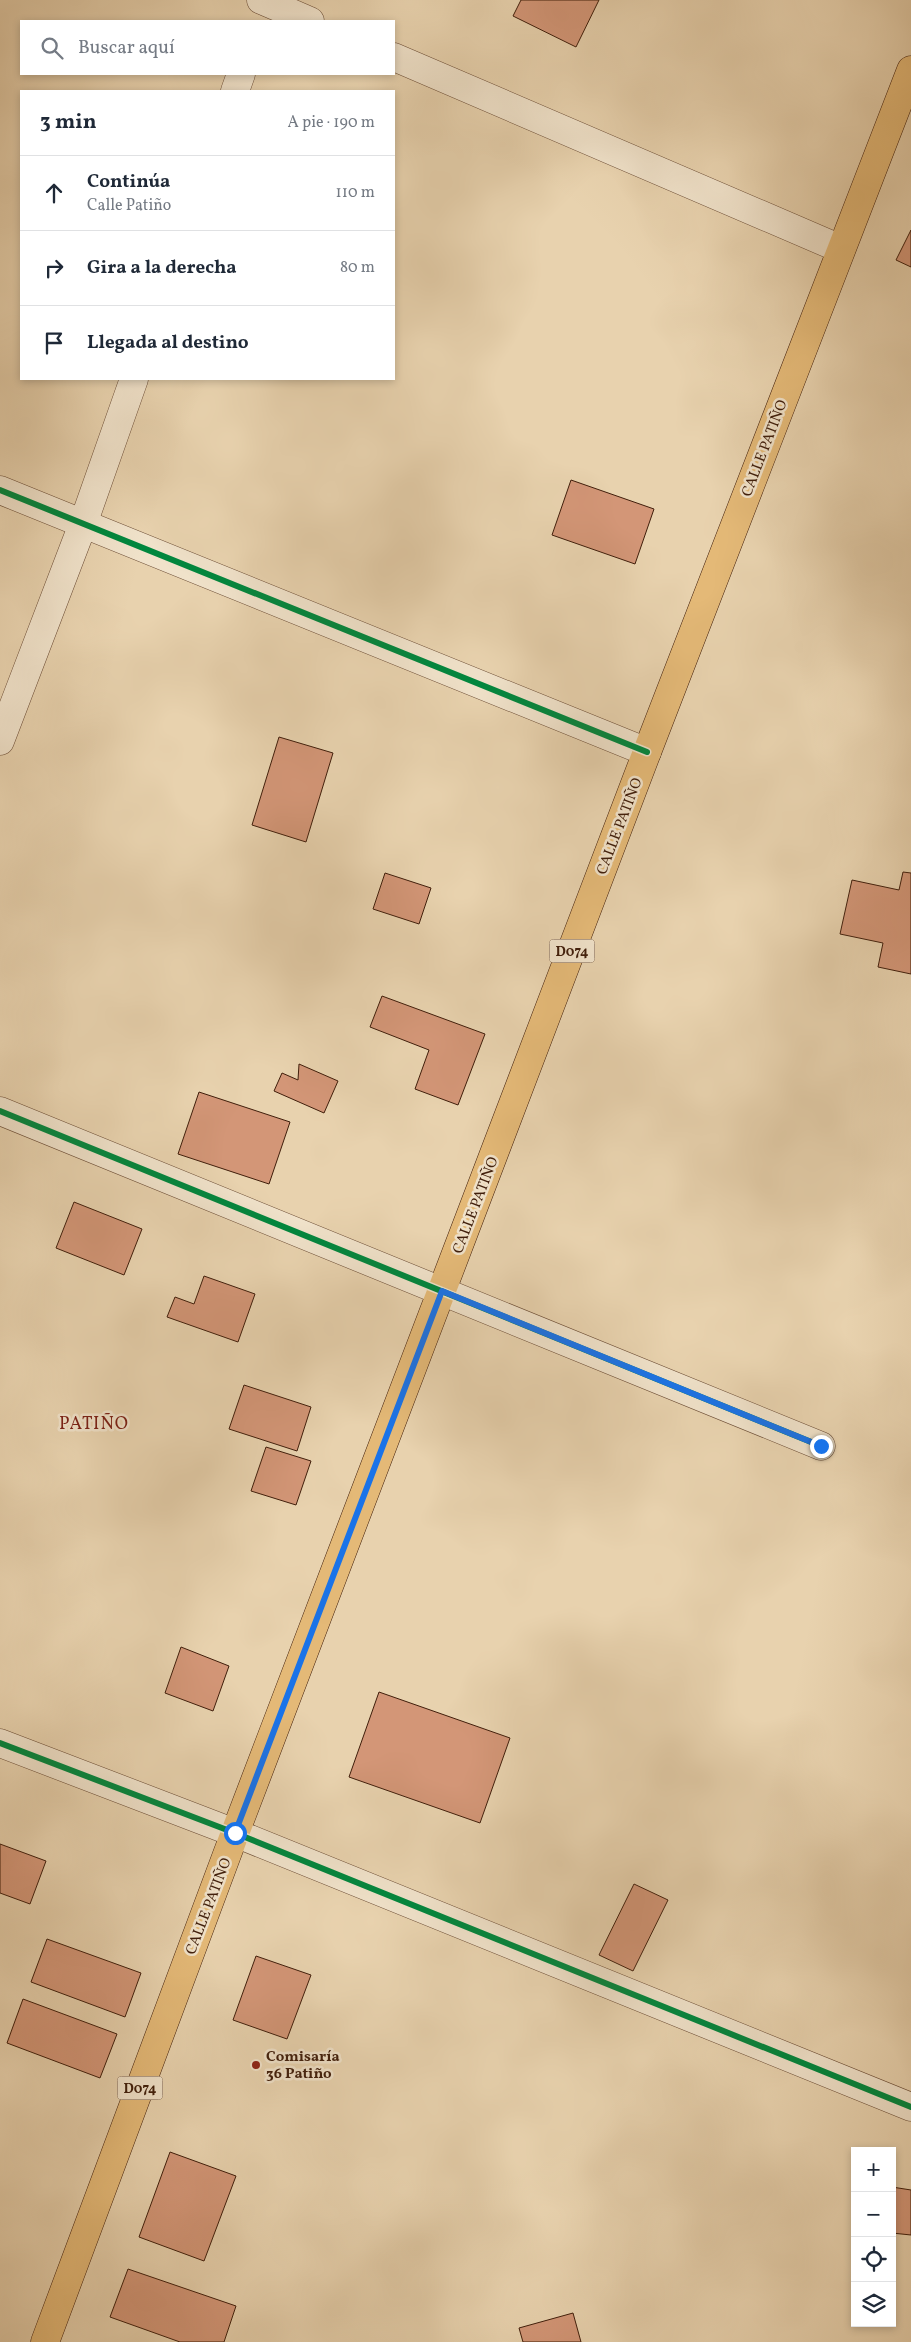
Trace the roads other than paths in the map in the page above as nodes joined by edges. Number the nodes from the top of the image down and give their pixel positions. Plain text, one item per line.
1 (264, 6) edge
2 (307, 20) edge
3 (395, 57) edge
4 (911, 70) edge
5 (241, 75) edge
6 (235, 90) edge
7 (841, 249) junction
8 (134, 380) edge
9 (0, 490) edge
10 (83, 524) junction
11 (0, 741) edge
12 (648, 752) junction
13 (0, 1111) edge
14 (442, 1291) junction
15 (821, 1446) dead end
16 (0, 1743) edge
17 (235, 1833) junction
18 (911, 2107) edge
19 (44, 2342) edge

1 - 2 street
3 - 7 street
4 - 7 main road, CALLE PATIÑO / D074
5 - 6 street
7 - 12 main road, CALLE PATIÑO / D074
8 - 10 street
9 - 10 street
10 - 11 street
10 - 12 street
12 - 14 main road, CALLE PATIÑO / D074
13 - 14 street
14 - 15 street
14 - 17 main road, CALLE PATIÑO / D074
16 - 17 street
17 - 18 street
17 - 19 main road, CALLE PATIÑO / D074

